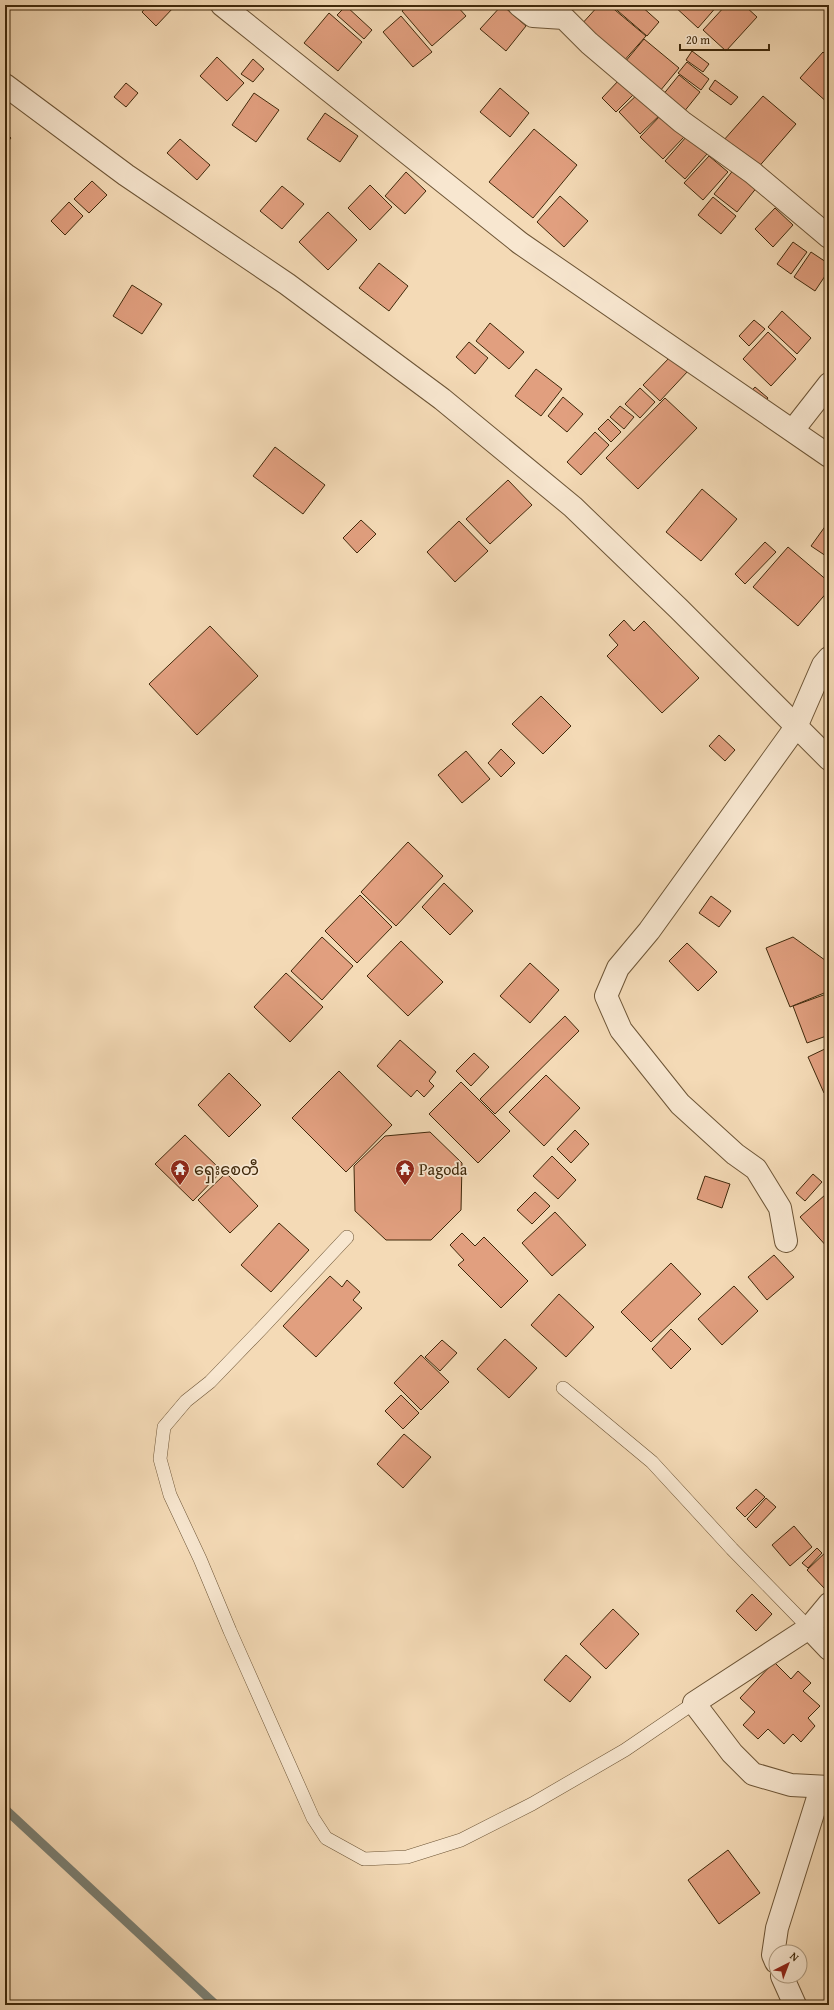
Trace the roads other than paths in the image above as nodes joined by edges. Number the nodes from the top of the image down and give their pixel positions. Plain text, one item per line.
1 (222, 5) edge
2 (519, 5) edge
3 (569, 12) edge
4 (5, 85) edge
5 (829, 237) edge
6 (829, 384) edge
7 (793, 430) junction
8 (829, 456) edge
9 (829, 658) edge
10 (796, 727) junction
11 (829, 760) edge
12 (347, 1237) dead end
13 (786, 1241) dead end
14 (563, 1388) dead end
15 (829, 1604) edge
16 (809, 1628) junction
17 (829, 1649) edge
18 (694, 1703) junction
19 (825, 1787) edge
20 (775, 1944) edge
21 (786, 1984) edge
22 (795, 2005) edge

1 - 7 street
2 - 3 street
3 - 5 street
4 - 10 street
6 - 7 street
7 - 8 street
9 - 10 street
10 - 11 street
10 - 13 street
12 - 18 lane
14 - 16 lane
15 - 16 street
16 - 17 street
16 - 18 street
18 - 19 street
19 - 20 street
21 - 22 street

